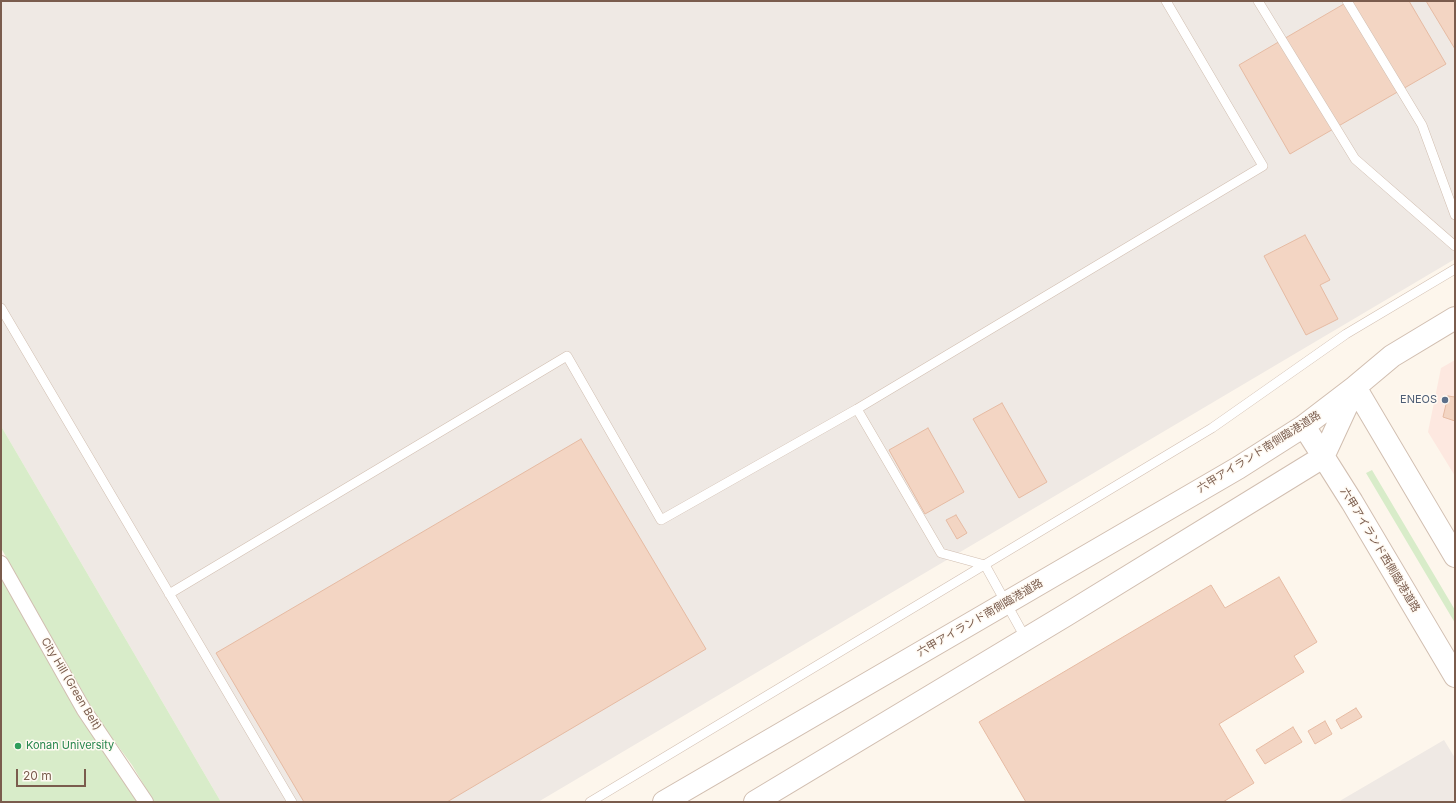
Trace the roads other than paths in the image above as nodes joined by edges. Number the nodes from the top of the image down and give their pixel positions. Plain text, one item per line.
1 (1166, 1) edge
2 (1258, 1) edge
3 (1347, 1) edge
4 (1455, 215) edge
5 (1455, 246) edge
6 (1455, 269) edge
7 (1, 308) edge
8 (1455, 318) edge
9 (1355, 387) junction
10 (856, 409) junction
11 (1304, 426) junction
12 (1323, 457) junction
13 (1455, 556) edge
14 (1, 563) edge
15 (985, 565) junction
16 (169, 594) junction
17 (1006, 603) junction
18 (1026, 640) junction
19 (1455, 676) edge
20 (146, 802) edge
21 (292, 802) edge
22 (590, 802) edge
23 (664, 802) edge
24 (755, 802) edge

1 - 10 lane
2 - 5 lane
3 - 4 lane
6 - 15 lane
7 - 16 lane
8 - 9 street
9 - 11 street, 六甲アイランド南側臨港道路
9 - 12 street, 六甲アイランド南側臨港道路
9 - 13 street
10 - 15 lane
10 - 16 lane
11 - 12 street, 六甲アイランド西側臨港道路
11 - 17 street, 六甲アイランド南側臨港道路
12 - 18 street
12 - 19 street, 六甲アイランド西側臨港道路
14 - 20 street, City Hill (Green Belt)
15 - 17 lane
15 - 22 lane
16 - 21 lane
17 - 18 lane
17 - 23 street, 六甲アイランド南側臨港道路
18 - 24 street

